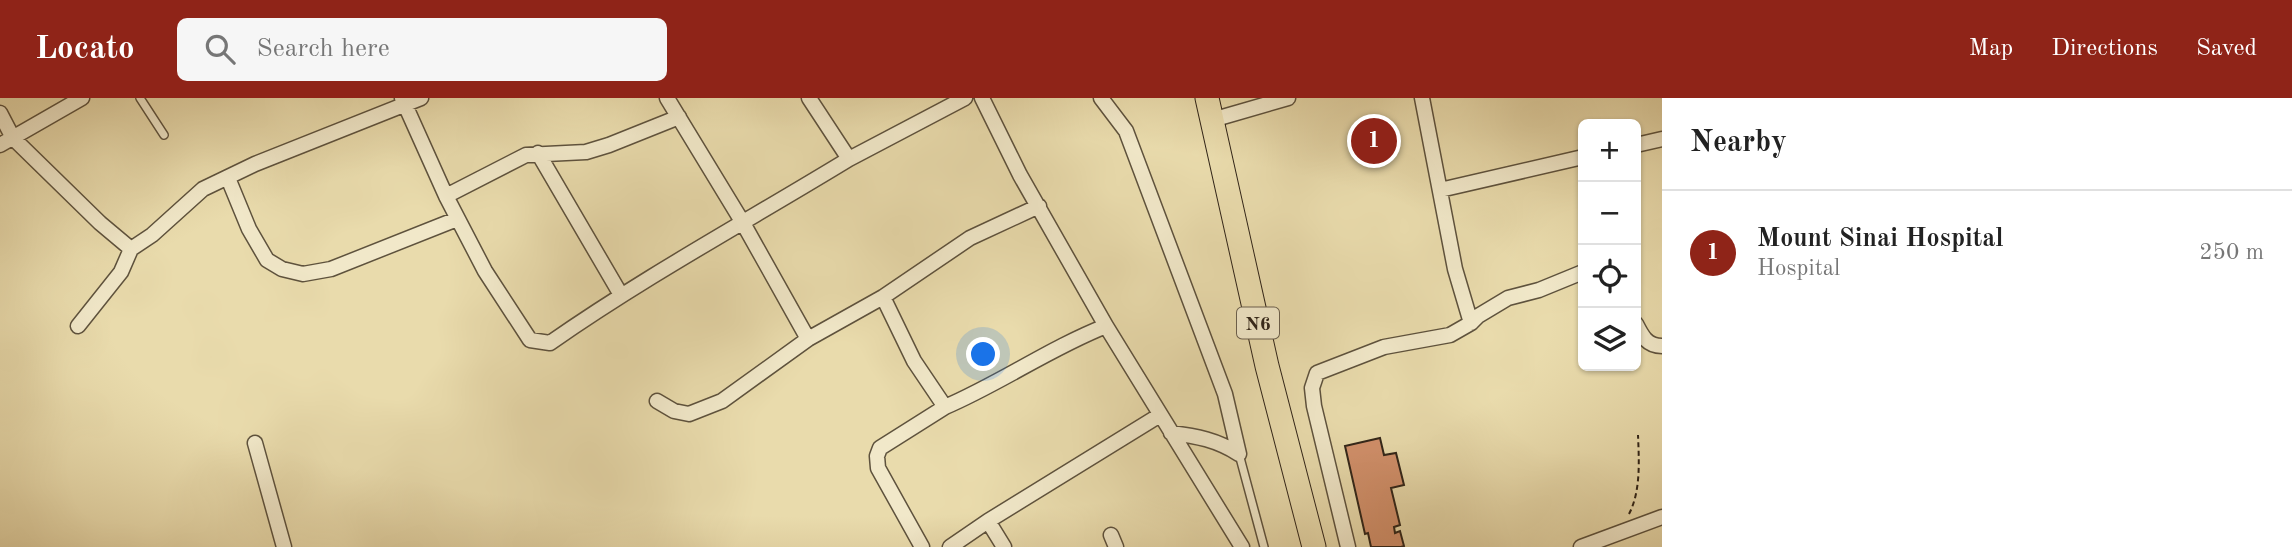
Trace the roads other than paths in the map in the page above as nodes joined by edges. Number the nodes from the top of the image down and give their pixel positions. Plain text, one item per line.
1 (82, 98) edge
2 (140, 98) edge
3 (421, 98) edge
4 (667, 98) edge
5 (809, 98) edge
6 (965, 98) edge
7 (982, 98) edge
8 (1101, 98) edge
9 (1288, 98) edge
10 (1422, 98) edge
11 (403, 102) edge
12 (1210, 109) edge
13 (0, 113) edge
14 (678, 117) junction
15 (164, 135) dead end
16 (1662, 139) edge
17 (7, 141) edge
18 (1641, 144) edge
19 (538, 153) junction
20 (1578, 158) edge
21 (849, 159) junction
22 (228, 178) junction
23 (1440, 190) junction
24 (446, 196) junction
25 (1039, 206) junction
26 (457, 219) junction
27 (743, 223) junction
28 (131, 249) junction
29 (1578, 274) edge
30 (621, 295) junction
31 (883, 296) junction
32 (1471, 323) junction
33 (78, 326) dead end
34 (1106, 326) junction
35 (1641, 332) edge
36 (808, 339) junction
37 (1662, 346) edge
38 (657, 401) dead end
39 (945, 407) junction
40 (1160, 415) junction
41 (1171, 433) junction
42 (255, 443) dead end
43 (1239, 454) junction
44 (1662, 517) edge
45 (988, 521) junction
46 (284, 547) edge
47 (922, 547) edge
48 (950, 547) edge
49 (1004, 547) edge
50 (1242, 547) edge
51 (1264, 547) edge
52 (1314, 547) edge
53 (1348, 547) edge
54 (1581, 547) edge

1 - 17 street
2 - 15 lane
3 - 11 street
4 - 14 street
5 - 21 street
6 - 21 street
7 - 25 street
8 - 43 street
9 - 12 street
10 - 23 street
11 - 22 street
11 - 24 street
12 - 52 main road, N6
13 - 17 street
14 - 19 street
14 - 27 street
16 - 18 street
17 - 28 street
19 - 24 street
19 - 30 street
20 - 23 street
21 - 27 street
22 - 26 street
22 - 28 street
23 - 32 street
24 - 26 street
25 - 31 street
25 - 34 street
26 - 30 street
27 - 30 street
27 - 36 street
28 - 33 street
29 - 32 street
31 - 36 street
31 - 39 street
32 - 53 street
34 - 39 street
34 - 40 street
35 - 37 street
36 - 38 street
39 - 47 street
40 - 41 street
40 - 45 street
41 - 43 street
41 - 50 street
42 - 46 street
43 - 51 lane
44 - 54 street
45 - 48 street
45 - 49 street

